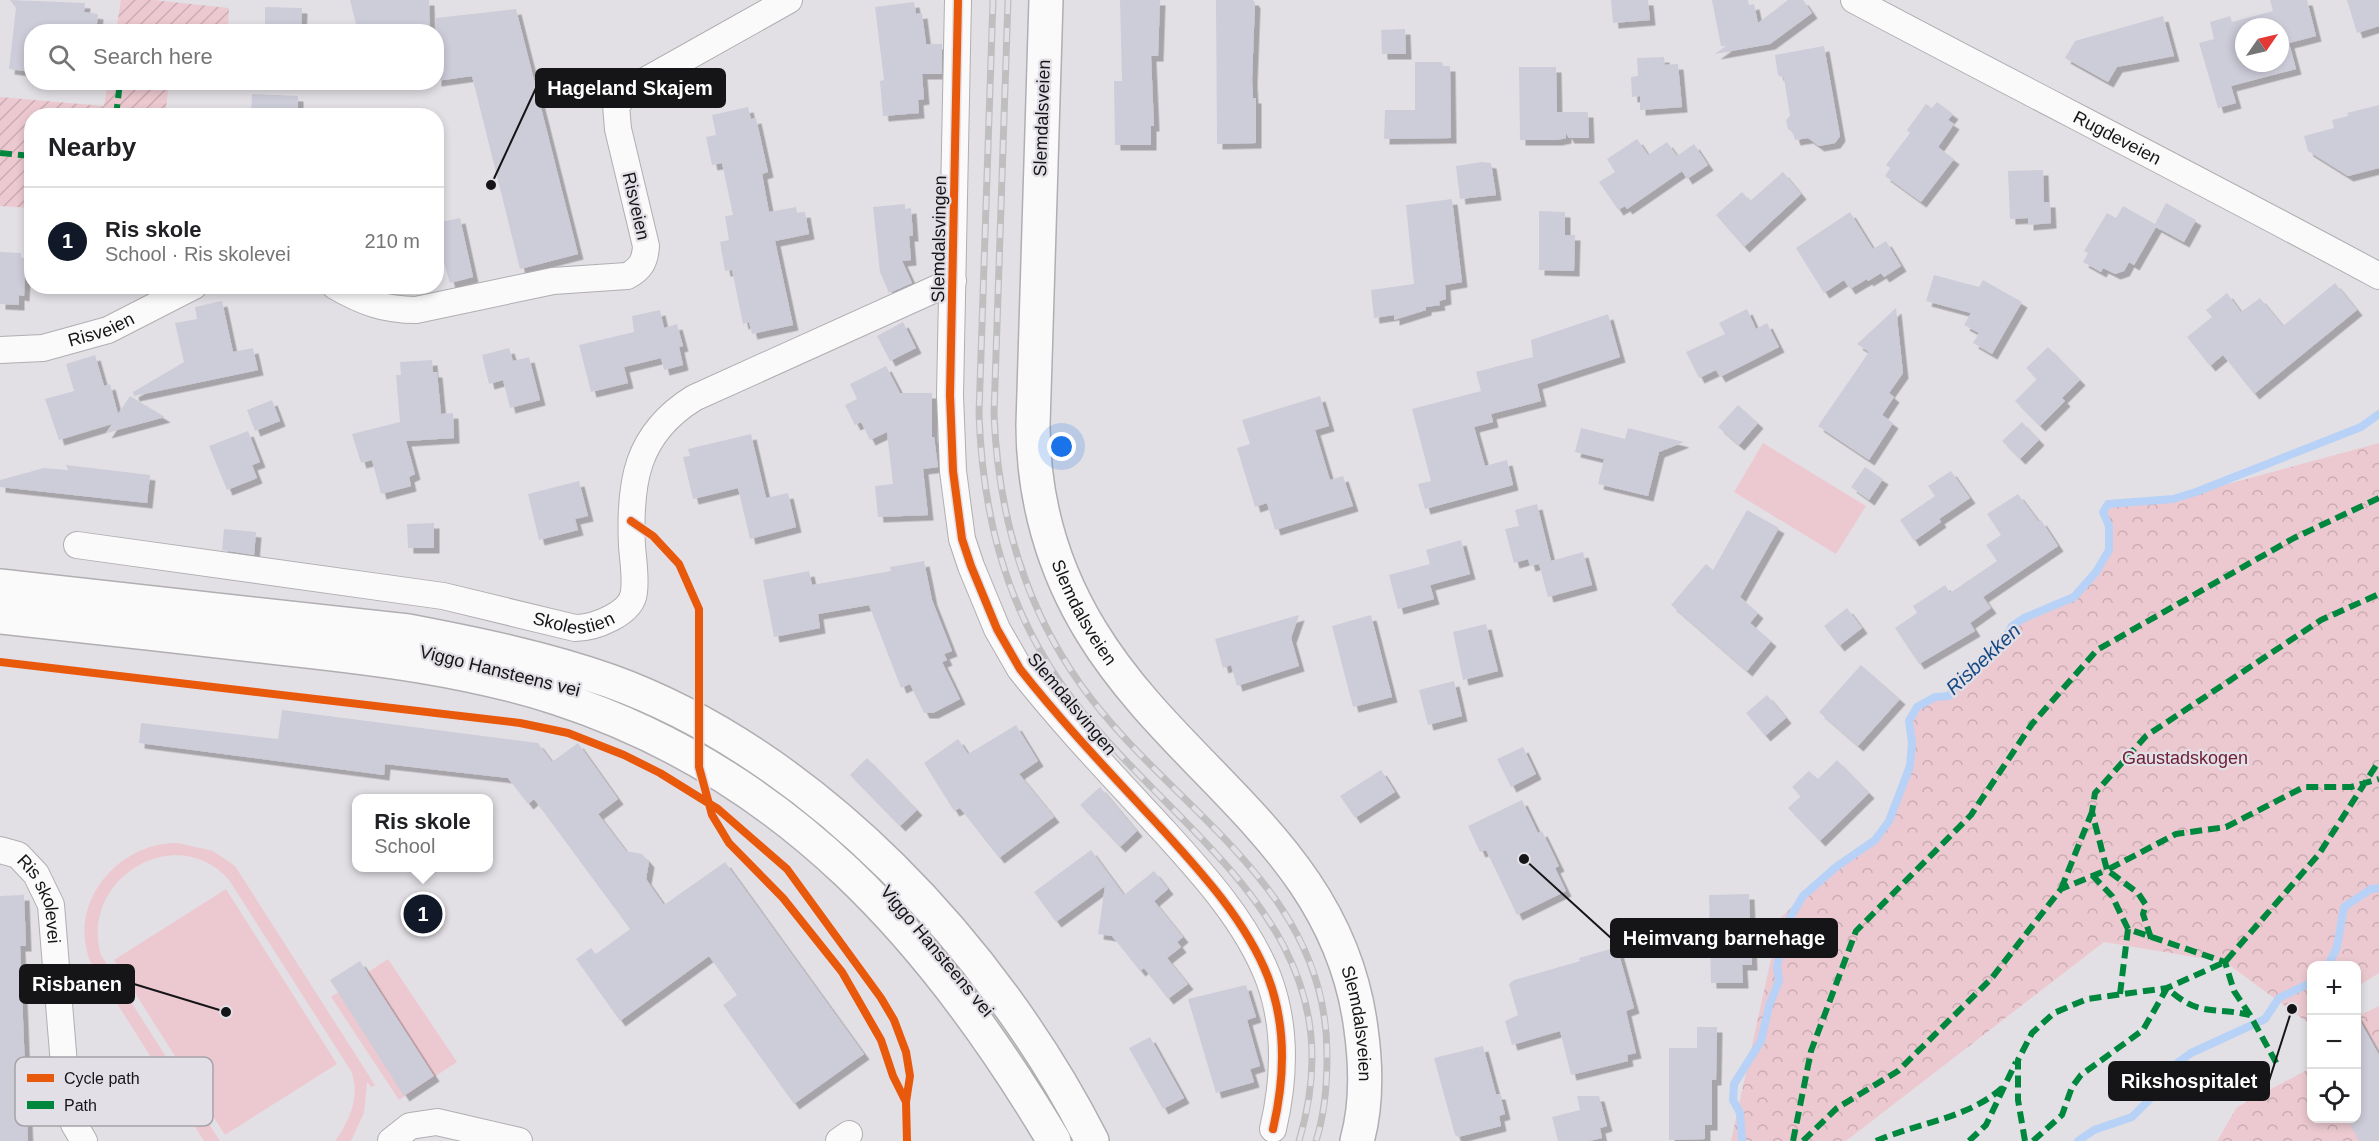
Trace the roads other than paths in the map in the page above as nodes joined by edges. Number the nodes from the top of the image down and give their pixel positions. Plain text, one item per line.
1 (789, 0) edge
2 (958, 0) edge
3 (1046, 0) edge
4 (1854, 0) edge
5 (2379, 276) edge
6 (953, 281) junction
7 (178, 294) edge
8 (351, 294) edge
9 (0, 350) edge
10 (77, 545) dead end
11 (0, 586) edge
12 (0, 617) edge
13 (0, 849) edge
14 (64, 1057) edge
15 (75, 1126) edge
16 (1273, 1129) dead end
17 (84, 1141) edge
18 (391, 1141) edge
19 (519, 1141) edge
20 (1054, 1141) edge
21 (1092, 1141) edge
22 (1357, 1141) edge

1 - 8 street, Risveien
2 - 6 street, Slemdalsvingen
3 - 22 main road, Slemdalsveien
4 - 5 street, Rugdeveien
6 - 10 street, Skolestien
6 - 16 street, Slemdalsvingen
7 - 9 street, Risveien
11 - 21 main road, Viggo Hansteens vei
12 - 20 main road, Viggo Hansteens vei
13 - 14 street, Ris skolevei
15 - 17 street, Ris skolevei
18 - 19 street

